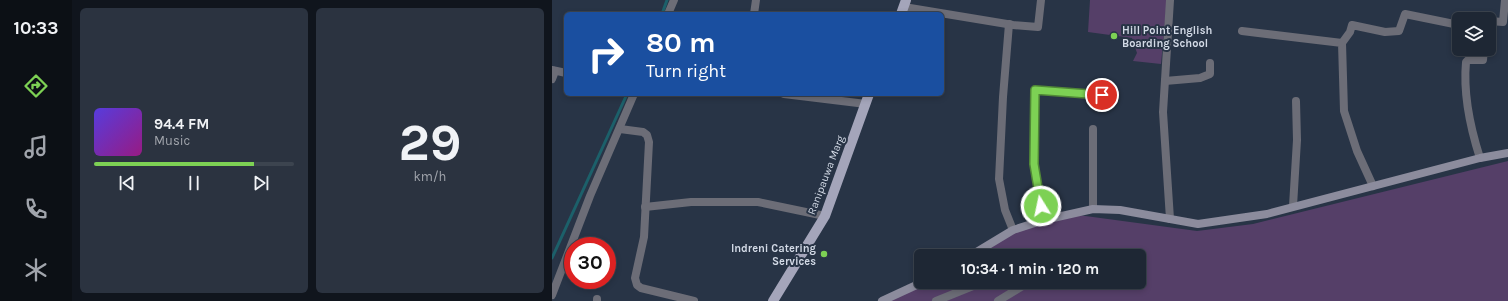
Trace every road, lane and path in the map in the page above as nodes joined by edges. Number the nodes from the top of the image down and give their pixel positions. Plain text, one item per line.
1 (674, 0) edge
2 (756, 0) edge
3 (1041, 0) edge
4 (1170, 0) edge
5 (1506, 0) edge
6 (904, 7) edge
7 (669, 12) edge
8 (754, 12) edge
9 (935, 12) edge
10 (944, 13) edge
11 (1496, 22) edge
12 (1009, 24) junction
13 (1452, 24) edge
14 (1242, 31) dead end
15 (1342, 43) junction
16 (1483, 56) edge
17 (1210, 63) dead end
18 (553, 71) edge
19 (564, 73) edge
20 (552, 79) edge
21 (1165, 80) junction
22 (1102, 95) dead end
23 (633, 96) edge
24 (800, 96) edge
25 (868, 96) edge
26 (1296, 101) dead end
27 (866, 104) junction
28 (620, 129) junction
29 (1092, 129) dead end
30 (1508, 154) edge
31 (1480, 158) junction
32 (1373, 186) junction
33 (1294, 206) junction
34 (645, 207) junction
35 (1093, 209) junction
36 (825, 216) junction
37 (1170, 219) junction
38 (1044, 220) junction
39 (1013, 230) junction
40 (982, 249) edge
41 (914, 286) edge
42 (966, 289) edge
43 (1017, 289) edge
44 (552, 295) edge
45 (694, 301) edge
46 (773, 301) edge
47 (882, 301) edge
48 (936, 301) edge
49 (998, 301) edge

1 - 7 street
2 - 8 street
3 - 12 street
4 - 21 street
5 - 11 street
6 - 9 street
10 - 12 street
12 - 39 street
13 - 15 street
14 - 15 street
15 - 32 street
16 - 31 street
17 - 21 street
18 - 19 street
18 - 20 street
21 - 37 street
22 - 38 street
23 - 28 street
24 - 27 street
25 - 27 main road, Ranipauwa Marg
26 - 33 street
27 - 36 main road, Ranipauwa Marg
28 - 34 street
28 - 44 street
29 - 35 street
30 - 31 main road
31 - 32 main road
32 - 33 main road
33 - 37 main road
34 - 36 street
34 - 45 street
35 - 37 main road
35 - 38 main road
36 - 46 main road, Ranipauwa Marg
38 - 39 main road
39 - 40 main road
41 - 47 main road
42 - 48 street
43 - 49 street

